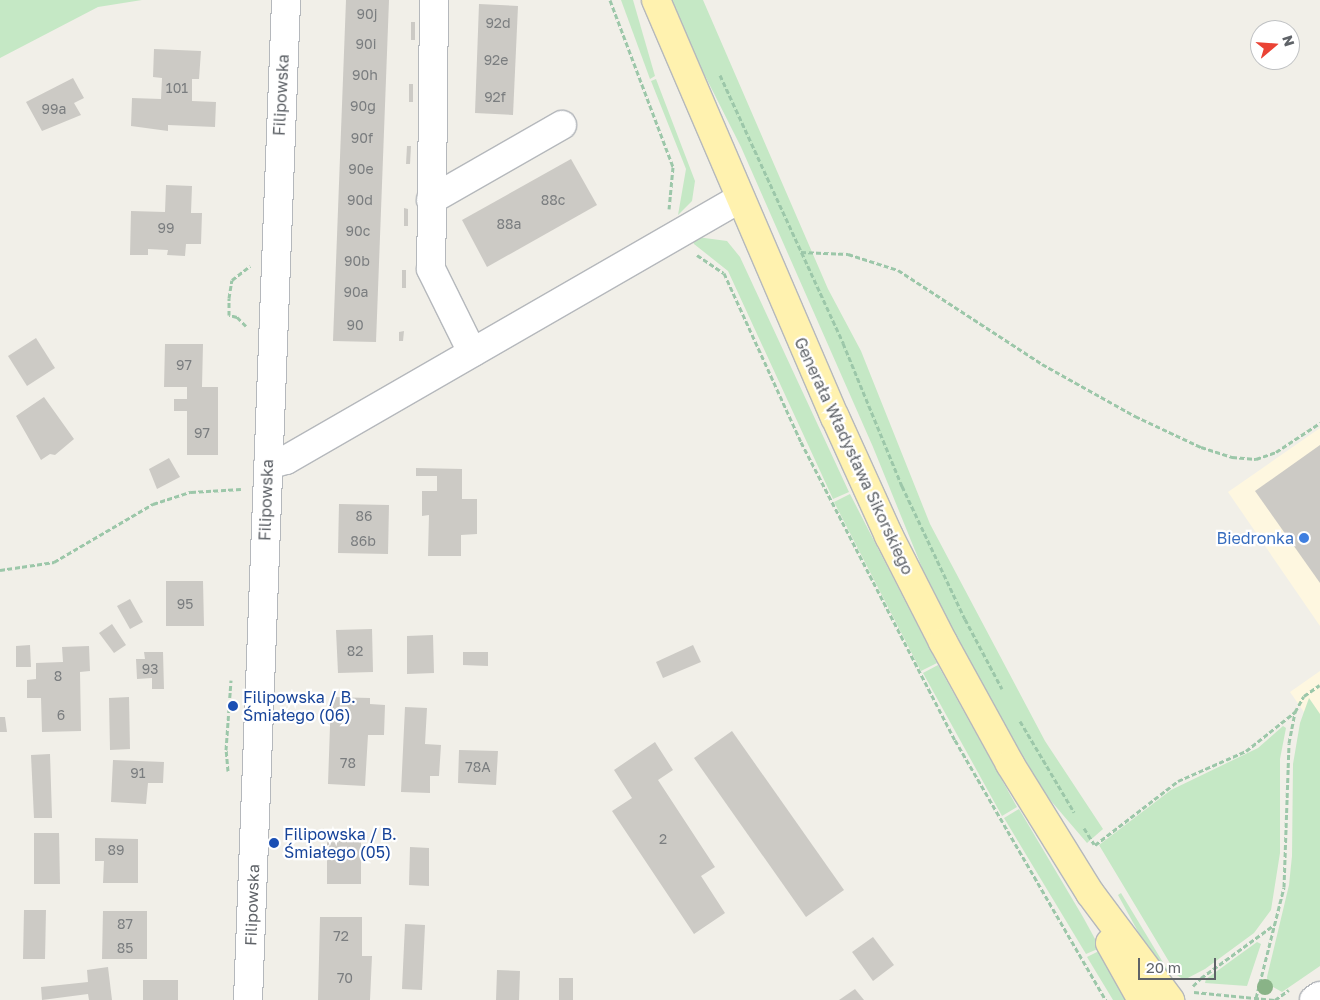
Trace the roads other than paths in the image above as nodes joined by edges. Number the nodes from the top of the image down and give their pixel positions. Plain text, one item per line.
1 (286, 0) edge
2 (434, 0) edge
3 (656, 0) edge
4 (562, 126) dead end
5 (739, 199) junction
6 (431, 200) junction
7 (472, 352) junction
8 (267, 477) junction
9 (1090, 893) junction
10 (1320, 996) edge
11 (248, 1000) edge
12 (1142, 1000) edge
13 (1170, 1000) edge
14 (1314, 1000) edge

1 - 8 street, Filipowska
2 - 6 street
3 - 5 main road, Generała Władysława Sikorskiego
4 - 6 street
5 - 7 street
5 - 9 main road, Generała Władysława Sikorskiego
6 - 7 street
7 - 8 street
8 - 11 street, Filipowska
9 - 12 main road, Generała Władysława Sikorskiego
9 - 13 main road, Generała Władysława Sikorskiego
10 - 14 street

